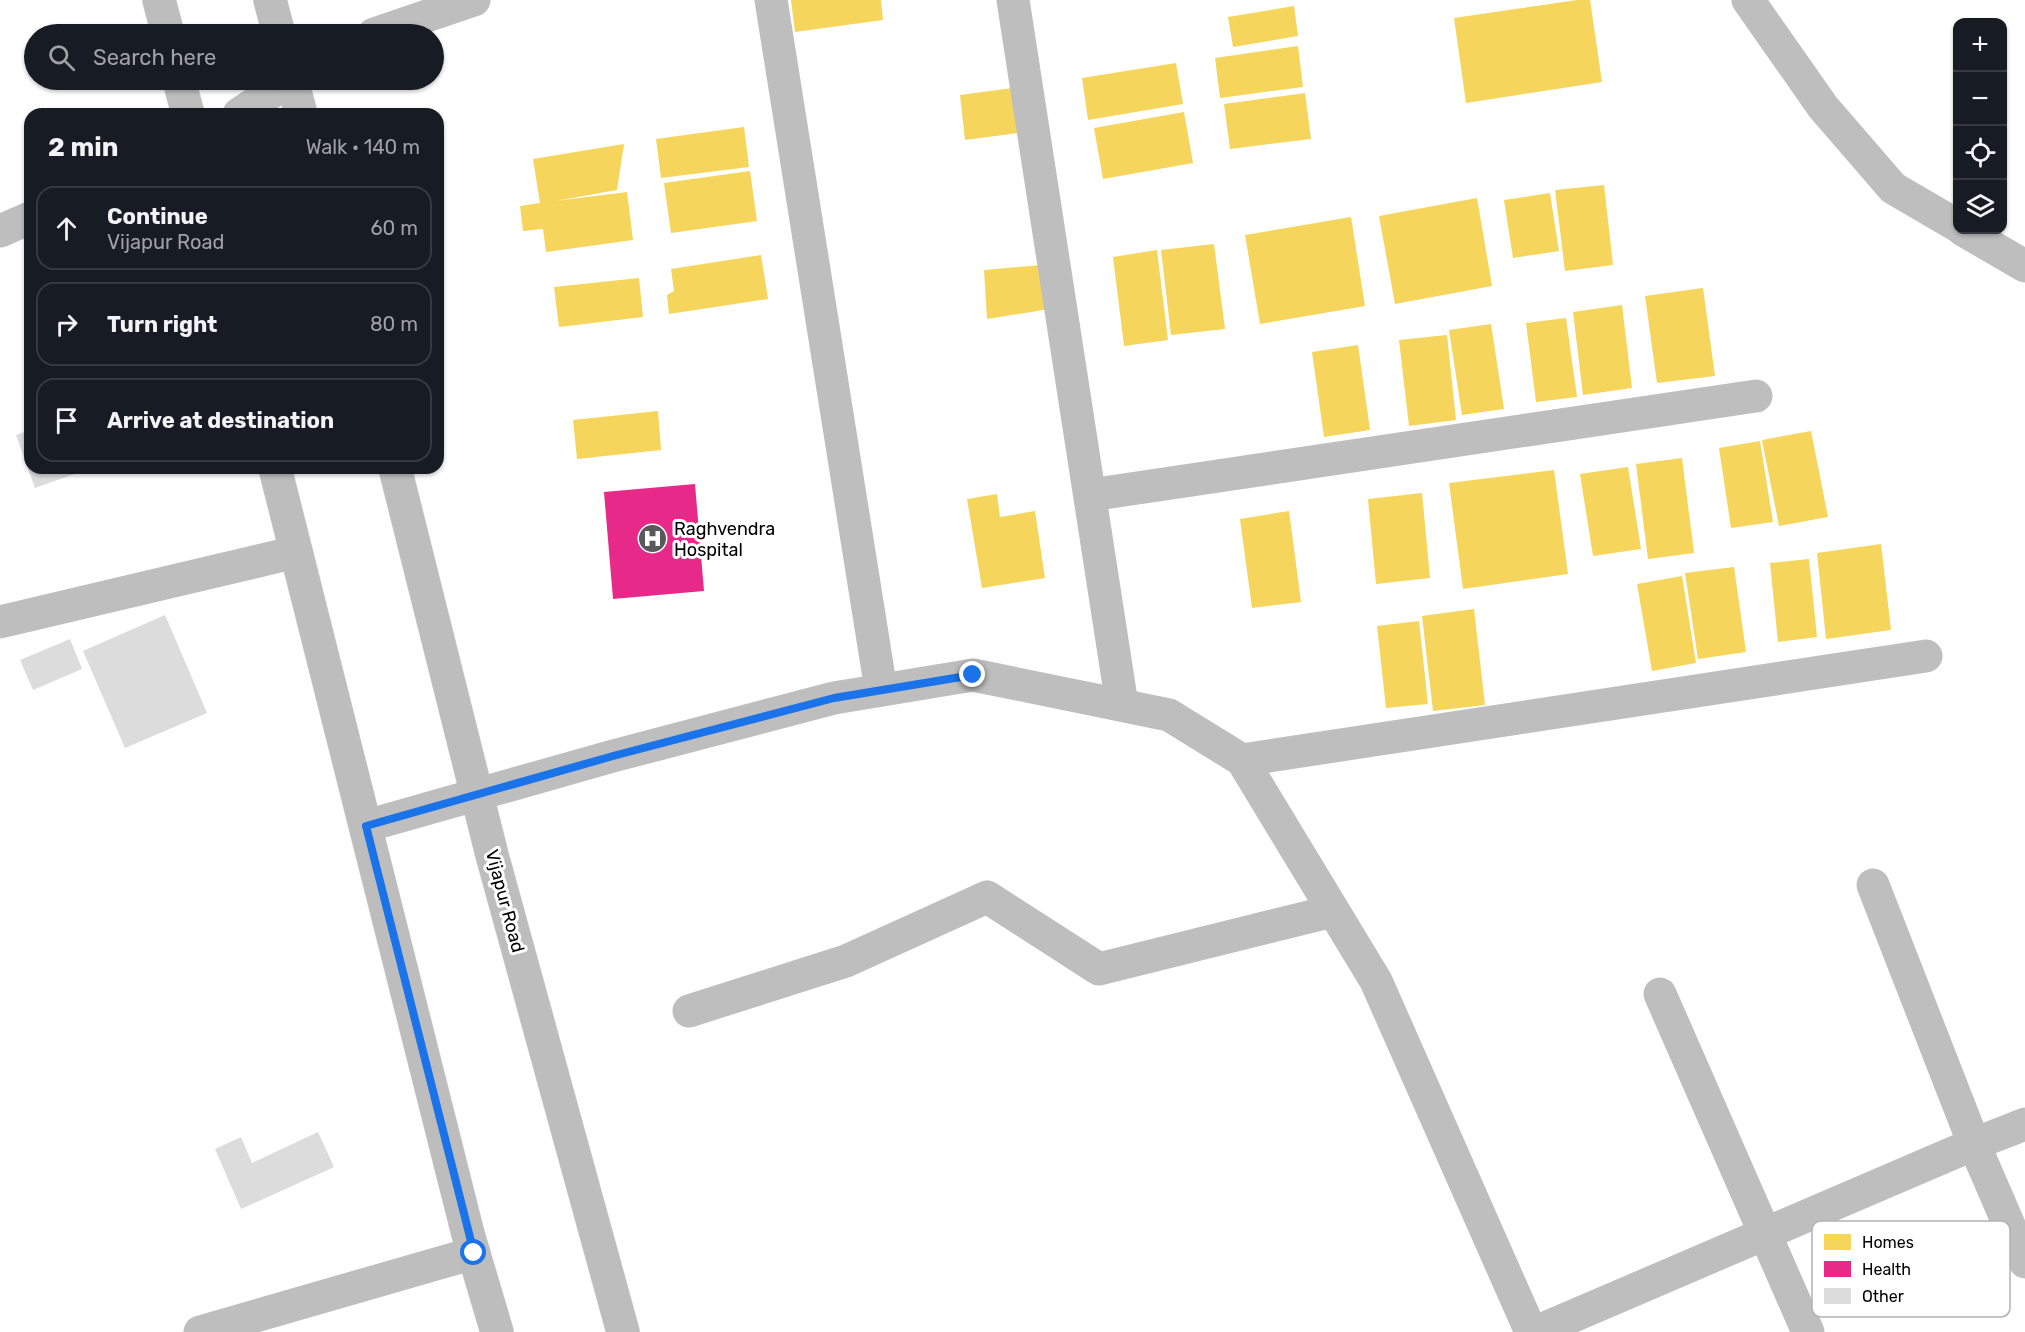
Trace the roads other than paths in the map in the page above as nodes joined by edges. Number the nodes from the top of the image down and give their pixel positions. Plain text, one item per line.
1 (159, 0) edge
2 (270, 0) edge
3 (474, 0) edge
4 (771, 0) edge
5 (1013, 0) edge
6 (1748, 0) edge
7 (165, 24) edge
8 (276, 24) edge
9 (403, 24) edge
10 (182, 90) edge
11 (276, 90) edge
12 (294, 90) edge
13 (186, 108) edge
14 (248, 108) edge
15 (299, 108) edge
16 (24, 221) edge
17 (1953, 223) edge
18 (0, 231) edge
19 (1970, 234) edge
20 (2025, 266) edge
21 (1756, 396) dead end
22 (276, 474) edge
23 (396, 474) edge
24 (1089, 495) junction
25 (296, 552) junction
26 (0, 621) edge
27 (1926, 656) dead end
28 (881, 690) junction
29 (1122, 705) junction
30 (1242, 760) junction
31 (476, 795) junction
32 (366, 826) junction
33 (1873, 885) dead end
34 (1333, 911) junction
35 (1660, 994) dead end
36 (689, 1011) dead end
37 (2025, 1124) edge
38 (1974, 1144) junction
39 (2007, 1221) edge
40 (2010, 1227) edge
41 (1766, 1235) junction
42 (474, 1253) junction
43 (2025, 1262) edge
44 (200, 1332) edge
45 (497, 1332) edge
46 (623, 1332) edge
47 (1531, 1332) edge
48 (1536, 1332) edge
49 (1808, 1332) edge

1 - 7 main road
2 - 8 main road
3 - 9 street
4 - 28 street
5 - 24 street
6 - 17 street
10 - 13 main road
11 - 14 street
12 - 15 main road
16 - 18 street
19 - 20 street
21 - 24 street
22 - 25 main road
23 - 31 main road, Vijapur Road
24 - 29 street
25 - 26 street
25 - 32 main road
27 - 30 street
28 - 29 street
28 - 31 street
29 - 30 street
30 - 34 street
31 - 32 street
31 - 46 main road, Vijapur Road
32 - 42 main road
33 - 38 street
34 - 36 street
34 - 47 street
35 - 41 street
37 - 38 street
38 - 39 street
38 - 41 street
40 - 43 street
41 - 48 street
41 - 49 street
42 - 44 street
42 - 45 main road

